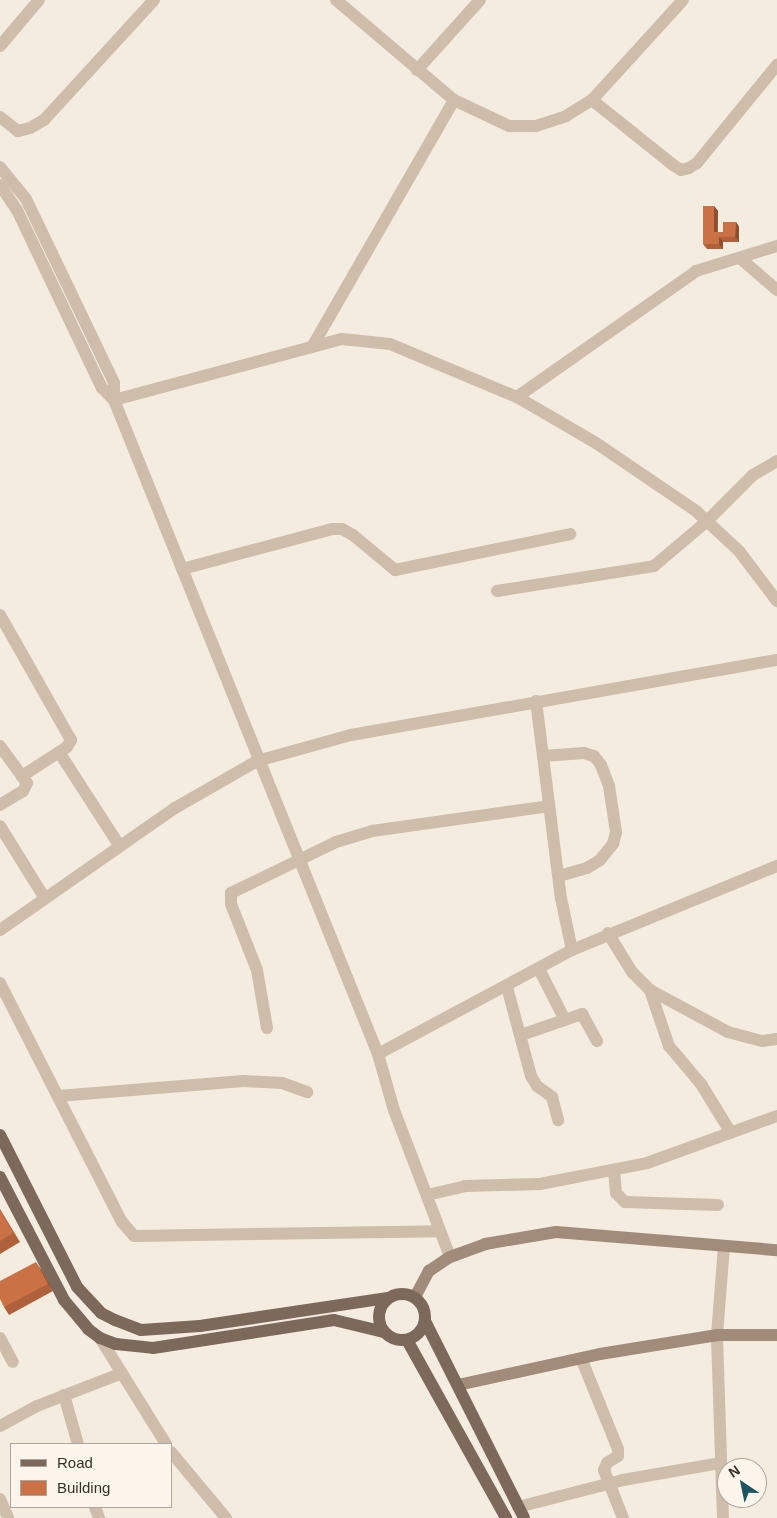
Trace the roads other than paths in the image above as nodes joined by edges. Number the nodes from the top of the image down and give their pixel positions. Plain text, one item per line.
1 (39, 0) edge
2 (154, 0) edge
3 (336, 0) edge
4 (480, 0) edge
5 (683, 0) edge
6 (0, 46) edge
7 (777, 65) edge
8 (417, 70) junction
9 (454, 100) junction
10 (592, 100) junction
11 (0, 117) edge
12 (0, 167) edge
13 (0, 185) edge
14 (777, 246) edge
15 (740, 259) junction
16 (777, 290) edge
17 (312, 347) junction
18 (517, 397) junction
19 (114, 400) junction
20 (777, 461) edge
21 (707, 521) junction
22 (570, 534) dead end
23 (182, 570) junction
24 (497, 590) dead end
25 (777, 601) edge
26 (0, 615) edge
27 (777, 660) edge
28 (536, 701) junction
29 (0, 746) edge
30 (59, 752) junction
31 (543, 756) junction
32 (258, 761) junction
33 (22, 776) junction
34 (0, 805) edge
35 (549, 806) junction
36 (0, 826) edge
37 (119, 845) junction
38 (300, 858) junction
39 (777, 866) edge
40 (559, 876) junction
41 (44, 897) junction
42 (0, 930) edge
43 (608, 933) junction
44 (572, 950) junction
45 (539, 969) junction
46 (0, 983) edge
47 (507, 987) junction
48 (650, 990) junction
49 (565, 1020) junction
50 (267, 1028) dead end
51 (521, 1035) junction
52 (777, 1039) edge
53 (597, 1041) dead end
54 (378, 1054) junction
55 (307, 1092) dead end
56 (58, 1096) junction
57 (777, 1116) edge
58 (558, 1120) dead end
59 (731, 1132) junction
60 (0, 1134) edge
61 (614, 1170) junction
62 (0, 1177) edge
63 (427, 1194) junction
64 (718, 1205) dead end
65 (440, 1230) junction
66 (724, 1246) junction
67 (777, 1250) edge
68 (450, 1256) junction
69 (415, 1297) junction
70 (388, 1298) junction
71 (425, 1321) junction
72 (384, 1332) junction
73 (717, 1335) junction
74 (777, 1335) edge
75 (0, 1338) edge
76 (100, 1338) junction
77 (407, 1340) junction
78 (581, 1358) junction
79 (13, 1362) dead end
80 (120, 1374) junction
81 (458, 1385) junction
82 (64, 1395) junction
83 (0, 1426) edge
84 (78, 1443) edge
85 (165, 1443) edge
86 (172, 1453) edge
87 (720, 1458) edge
88 (717, 1464) edge
89 (608, 1484) junction
90 (0, 1499) edge
91 (521, 1512) edge
92 (8, 1518) edge
93 (226, 1518) edge
94 (506, 1518) edge
95 (623, 1518) edge

1 - 6 street
2 - 11 street
3 - 8 street
4 - 8 street
5 - 10 street
7 - 10 street
8 - 9 street
9 - 10 street
9 - 17 street
12 - 19 street
13 - 19 street
14 - 15 street
15 - 16 street
15 - 18 street
17 - 18 street
17 - 19 street
18 - 21 street
19 - 23 street
20 - 21 street
21 - 24 street
21 - 25 street
22 - 23 street
23 - 32 street
26 - 30 street
27 - 28 street
28 - 31 street
28 - 32 street
29 - 33 street
30 - 33 street
30 - 37 street
31 - 35 street
31 - 40 street
32 - 37 street
32 - 38 street
33 - 34 street
35 - 38 street
35 - 40 street
36 - 41 street
37 - 41 street
38 - 50 street
38 - 54 street
39 - 43 street
40 - 44 street
41 - 42 street
43 - 44 street
43 - 48 street
44 - 45 street
45 - 47 street
45 - 49 street
46 - 56 street
47 - 51 street
47 - 54 street
48 - 52 street
48 - 59 street
49 - 51 street
49 - 53 street
51 - 58 street
54 - 63 street
55 - 56 street
56 - 65 street
57 - 59 street
59 - 61 street
60 - 70 main road
61 - 63 street
61 - 64 street
62 - 76 main road
63 - 65 street
65 - 68 street
66 - 67 street
66 - 68 street
66 - 73 street
68 - 69 street
69 - 70 main road
69 - 71 main road
70 - 72 main road
71 - 77 main road
71 - 81 main road
72 - 76 main road
72 - 77 main road
73 - 74 street
73 - 78 street
73 - 87 street
75 - 79 street
76 - 80 street
77 - 94 main road
78 - 81 street
78 - 89 street
80 - 82 street
80 - 85 street
81 - 91 main road
82 - 83 street
82 - 84 street
86 - 93 street
88 - 89 street
89 - 91 street
89 - 95 street
90 - 92 street

